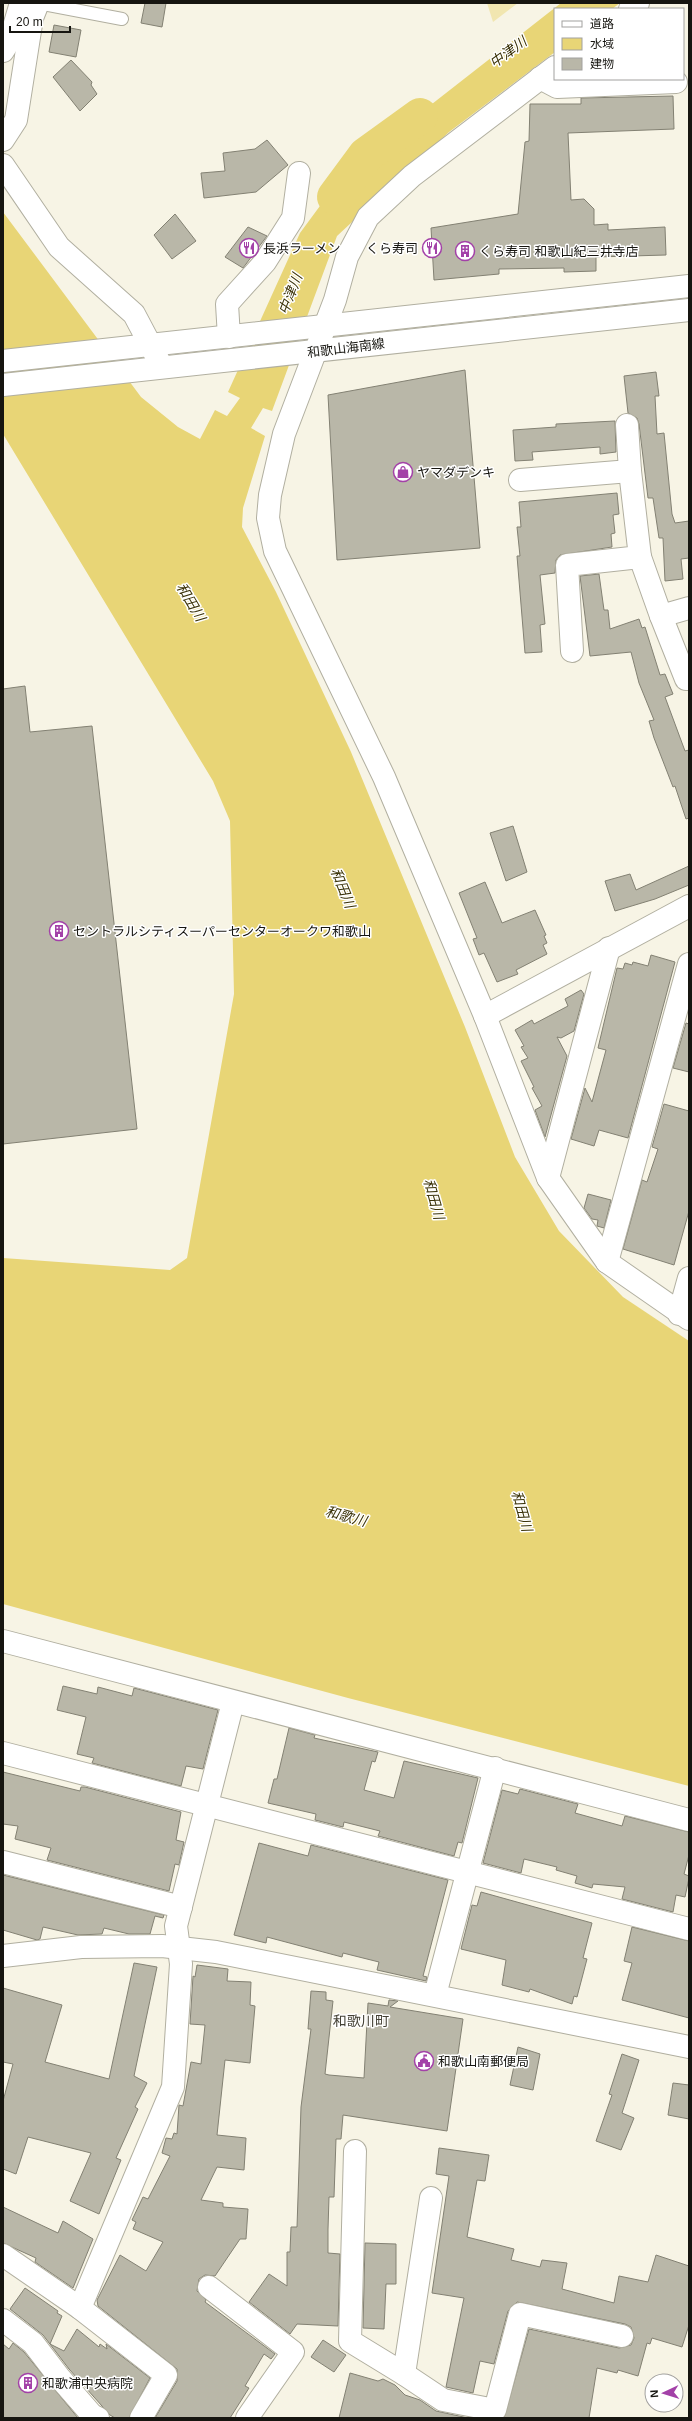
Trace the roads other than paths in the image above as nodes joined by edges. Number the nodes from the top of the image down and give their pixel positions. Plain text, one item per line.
1 (20, 3) edge
2 (38, 3) edge
3 (122, 19) dead end
4 (3, 51) edge
5 (547, 73) edge
6 (676, 82) dead end
7 (3, 140) edge
8 (3, 165) edge
9 (299, 173) dead end
10 (689, 286) edge
11 (689, 310) edge
12 (317, 328) junction
13 (231, 337) junction
14 (150, 344) junction
15 (309, 352) junction
16 (3, 361) edge
17 (152, 368) junction
18 (3, 385) edge
19 (627, 425) dead end
20 (630, 471) junction
21 (520, 480) dead end
22 (640, 557) junction
23 (689, 608) edge
24 (661, 616) junction
25 (572, 651) dead end
26 (688, 682) edge
27 (689, 906) edge
28 (609, 948) junction
29 (689, 964) edge
30 (485, 1016) junction
31 (548, 1178) junction
32 (607, 1262) junction
33 (689, 1278) edge
34 (684, 1317) edge
35 (3, 1641) edge
36 (233, 1702) junction
37 (3, 1753) edge
38 (495, 1768) junction
39 (206, 1805) junction
40 (689, 1820) edge
41 (3, 1862) edge
42 (467, 1873) junction
43 (181, 1907) junction
44 (689, 1929) edge
45 (177, 1948) junction
46 (3, 1956) edge
47 (435, 1995) junction
48 (689, 2047) edge
49 (355, 2151) dead end
50 (431, 2198) dead end
51 (3, 2255) edge
52 (209, 2287) dead end
53 (80, 2308) junction
54 (3, 2320) edge
55 (622, 2336) dead end
56 (404, 2374) junction
57 (494, 2414) edge
58 (98, 2418) edge
59 (141, 2418) edge
60 (247, 2418) edge

1 - 4 street
2 - 3 lane
2 - 7 street
5 - 6 street
5 - 12 street
8 - 14 street
9 - 13 street
10 - 12 street, 和歌山海南線
11 - 15 street, 和歌山海南線
12 - 13 street, 和歌山海南線
12 - 15 street
13 - 14 street, 和歌山海南線
14 - 16 street, 和歌山海南線
14 - 17 street
15 - 17 street, 和歌山海南線
15 - 30 street
17 - 18 street, 和歌山海南線
19 - 20 street
20 - 21 street
20 - 22 street
22 - 24 street
22 - 25 street
23 - 24 street
24 - 26 street
27 - 28 street
28 - 30 street
28 - 31 street
29 - 32 street
30 - 31 street
31 - 32 street
32 - 34 street
33 - 34 street
35 - 36 street
36 - 38 street
36 - 39 street
37 - 39 street
38 - 40 street
38 - 42 street
39 - 42 street
39 - 43 street
41 - 43 street
42 - 44 street
42 - 47 street
43 - 45 street
45 - 46 street
45 - 47 street
45 - 53 street
47 - 48 street
49 - 56 street
50 - 56 street
51 - 53 street
52 - 60 street
53 - 59 street
54 - 58 street
55 - 57 street
56 - 57 street

